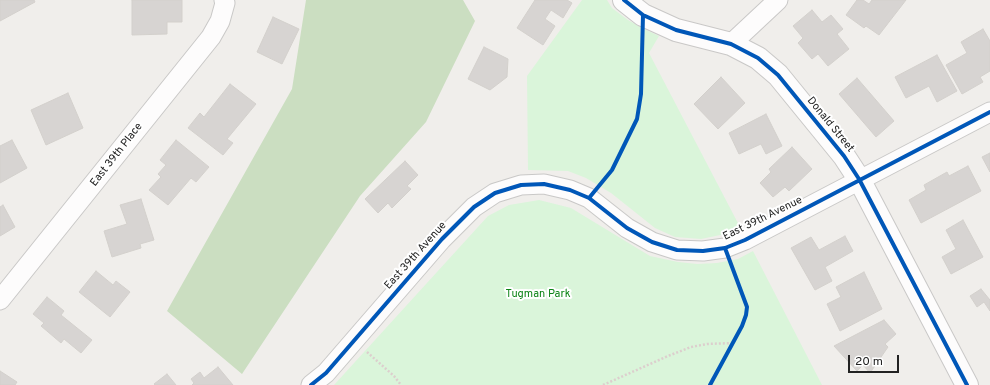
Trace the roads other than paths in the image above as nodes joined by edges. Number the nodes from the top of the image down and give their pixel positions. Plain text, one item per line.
1 (624, 0) edge
2 (778, 0) edge
3 (225, 2) edge
4 (731, 44) junction
5 (990, 112) edge
6 (859, 179) junction
7 (0, 300) edge
8 (311, 385) edge
9 (967, 385) edge

1 - 4 street, Donald Street
2 - 4 street
3 - 7 street, East 39th Place
4 - 6 street, Donald Street
5 - 6 street, East 39th Avenue
6 - 8 street, East 39th Avenue
6 - 9 street, Donald Street

